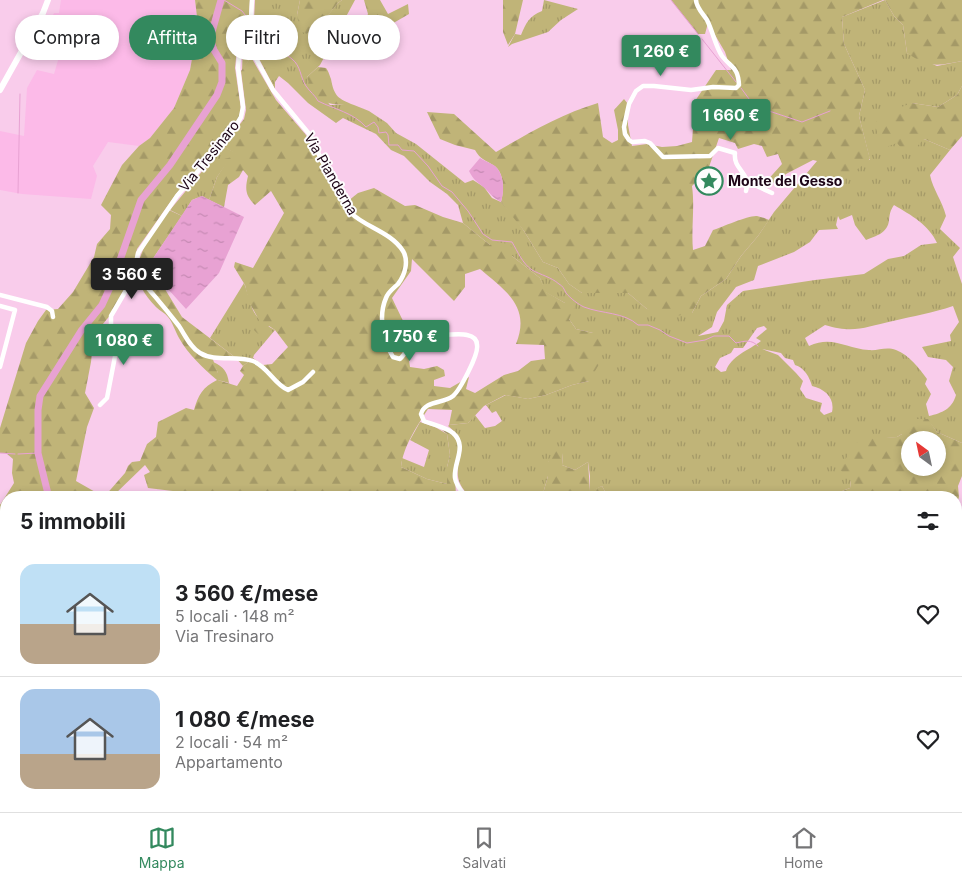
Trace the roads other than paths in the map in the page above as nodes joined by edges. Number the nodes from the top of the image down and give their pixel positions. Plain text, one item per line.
1 (48, 0) edge
2 (252, 0) edge
3 (696, 0) edge
4 (251, 15) edge
5 (238, 60) edge
6 (257, 60) edge
7 (0, 90) edge
8 (748, 182) junction
9 (746, 191) dead end
10 (772, 193) dead end
11 (134, 273) junction
12 (0, 295) edge
13 (0, 306) edge
14 (53, 317) dead end
15 (0, 367) edge
16 (314, 372) dead end
17 (100, 405) dead end
18 (462, 491) edge

1 - 7 main road
2 - 4 street, Via Tresinaro
3 - 8 street
5 - 11 street, Via Tresinaro
6 - 18 street, Via Pianderna
8 - 9 street
8 - 10 street
11 - 16 street
11 - 17 street, Via Tresinaro
12 - 14 street
13 - 15 street

